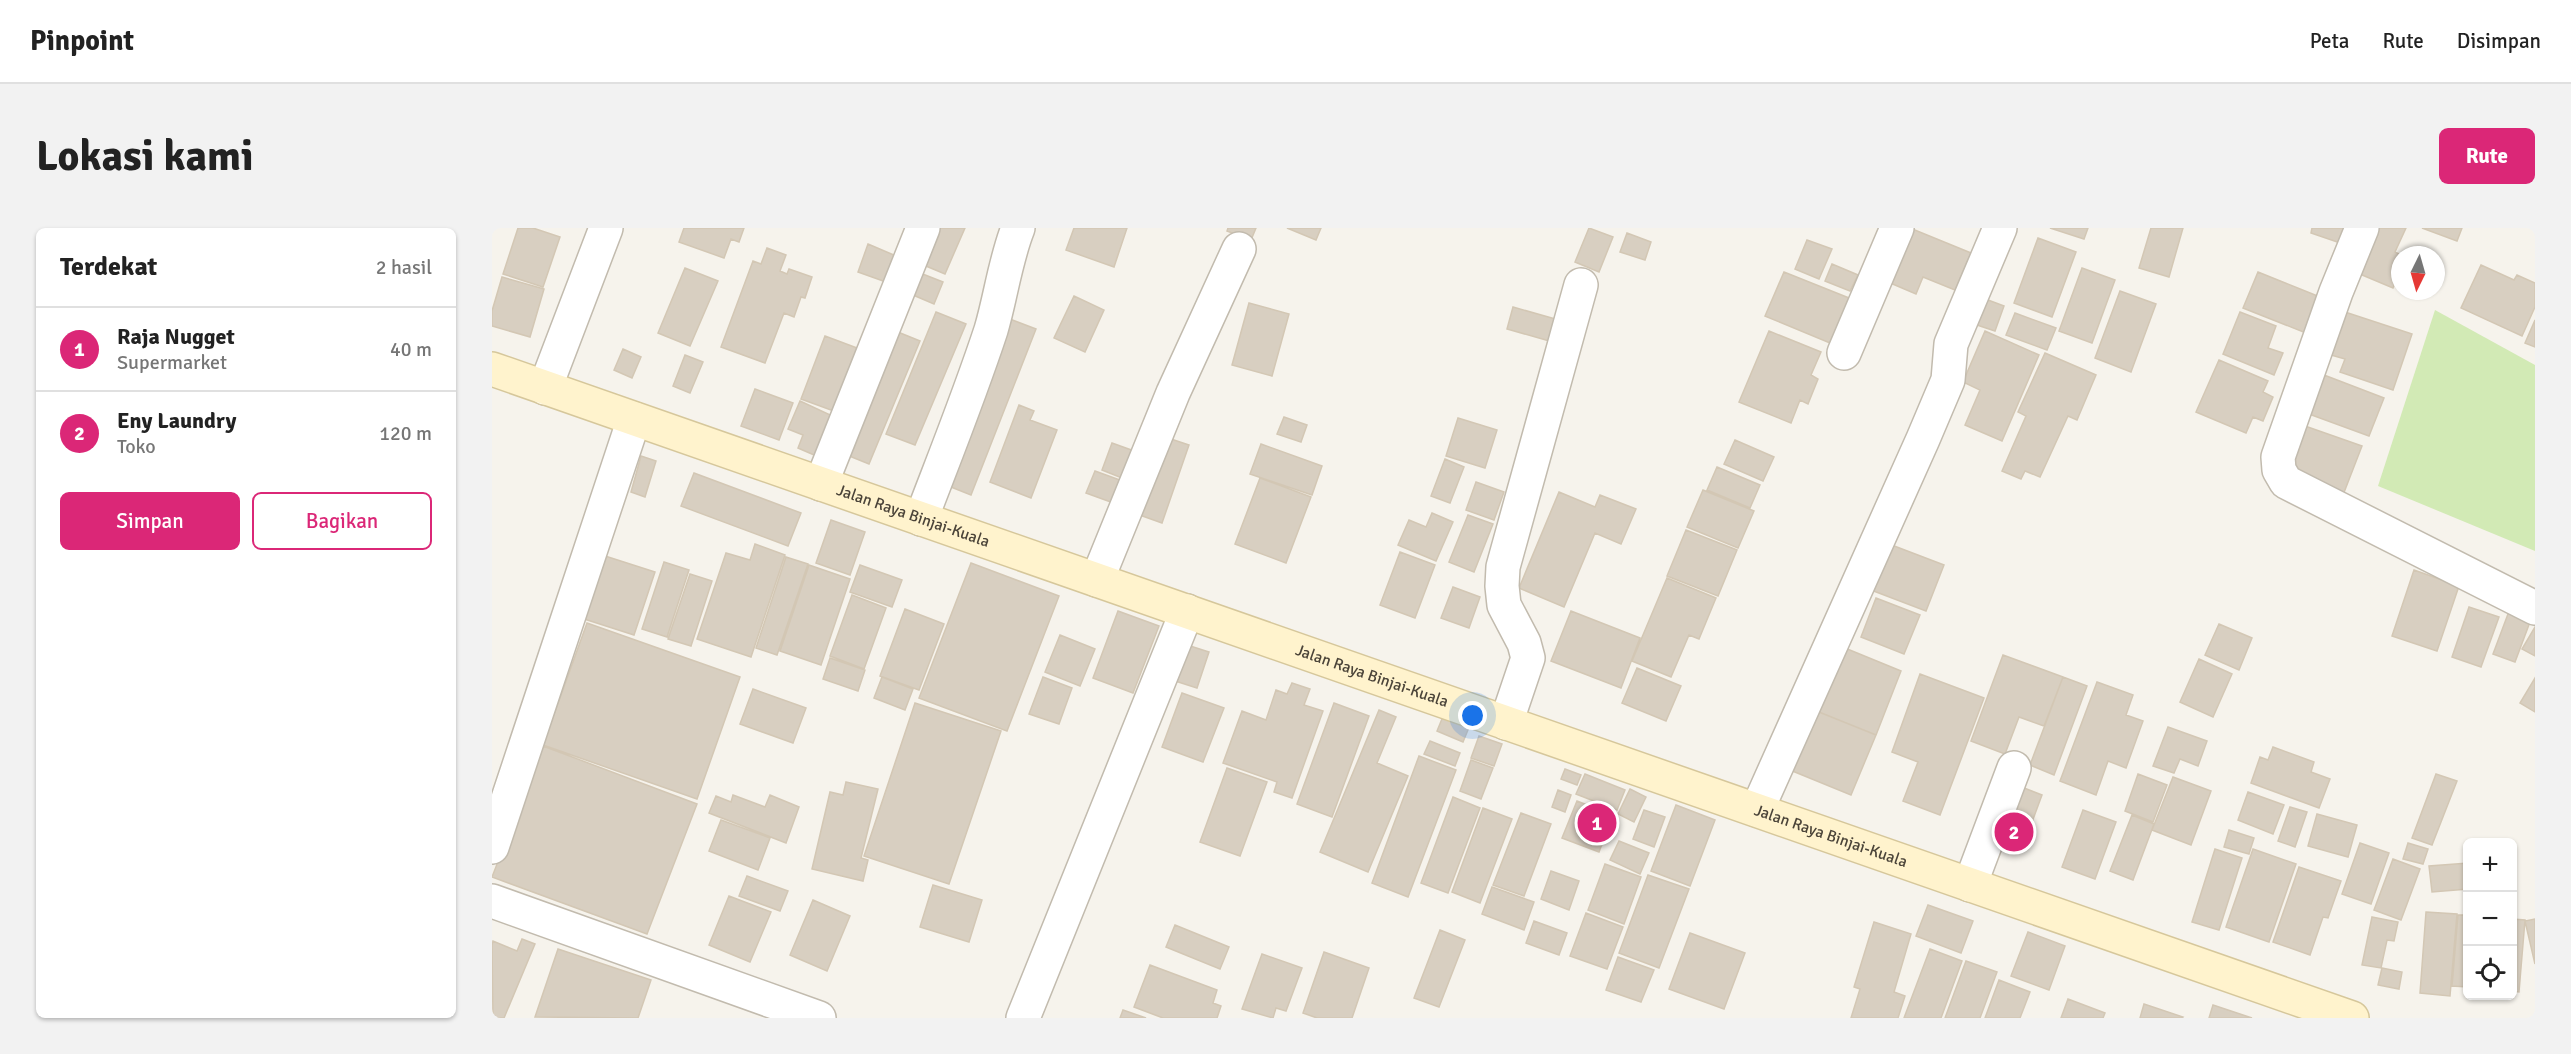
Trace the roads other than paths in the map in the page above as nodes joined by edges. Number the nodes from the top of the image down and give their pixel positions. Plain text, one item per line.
1 (606, 228) edge
2 (923, 228) edge
3 (1018, 228) edge
4 (1897, 228) edge
5 (2000, 228) edge
6 (2362, 228) edge
7 (1239, 249) dead end
8 (1581, 285) dead end
9 (1845, 353) dead end
10 (492, 369) edge
11 (545, 388) junction
12 (634, 419) junction
13 (820, 484) junction
14 (921, 519) junction
15 (1097, 580) junction
16 (2535, 608) edge
17 (1187, 611) junction
18 (1506, 723) junction
19 (2014, 768) dead end
20 (1757, 810) junction
21 (492, 847) edge
22 (1970, 885) junction
23 (492, 901) edge
24 (819, 1018) edge
25 (1023, 1018) edge
26 (2352, 1018) edge

1 - 11 street
2 - 13 street
3 - 14 street
4 - 9 street
5 - 20 street
6 - 16 street
7 - 15 street
8 - 18 street
10 - 11 main road, Jalan Raya Binjai-Kuala
11 - 12 main road, Jalan Raya Binjai-Kuala
12 - 13 main road, Jalan Raya Binjai-Kuala
12 - 21 street
13 - 14 main road, Jalan Raya Binjai-Kuala
14 - 15 main road, Jalan Raya Binjai-Kuala
15 - 17 main road, Jalan Raya Binjai-Kuala
17 - 18 main road, Jalan Raya Binjai-Kuala
17 - 25 street
18 - 20 main road, Jalan Raya Binjai-Kuala
19 - 22 street
20 - 22 main road, Jalan Raya Binjai-Kuala
22 - 26 main road, Jalan Raya Binjai-Kuala
23 - 24 street

